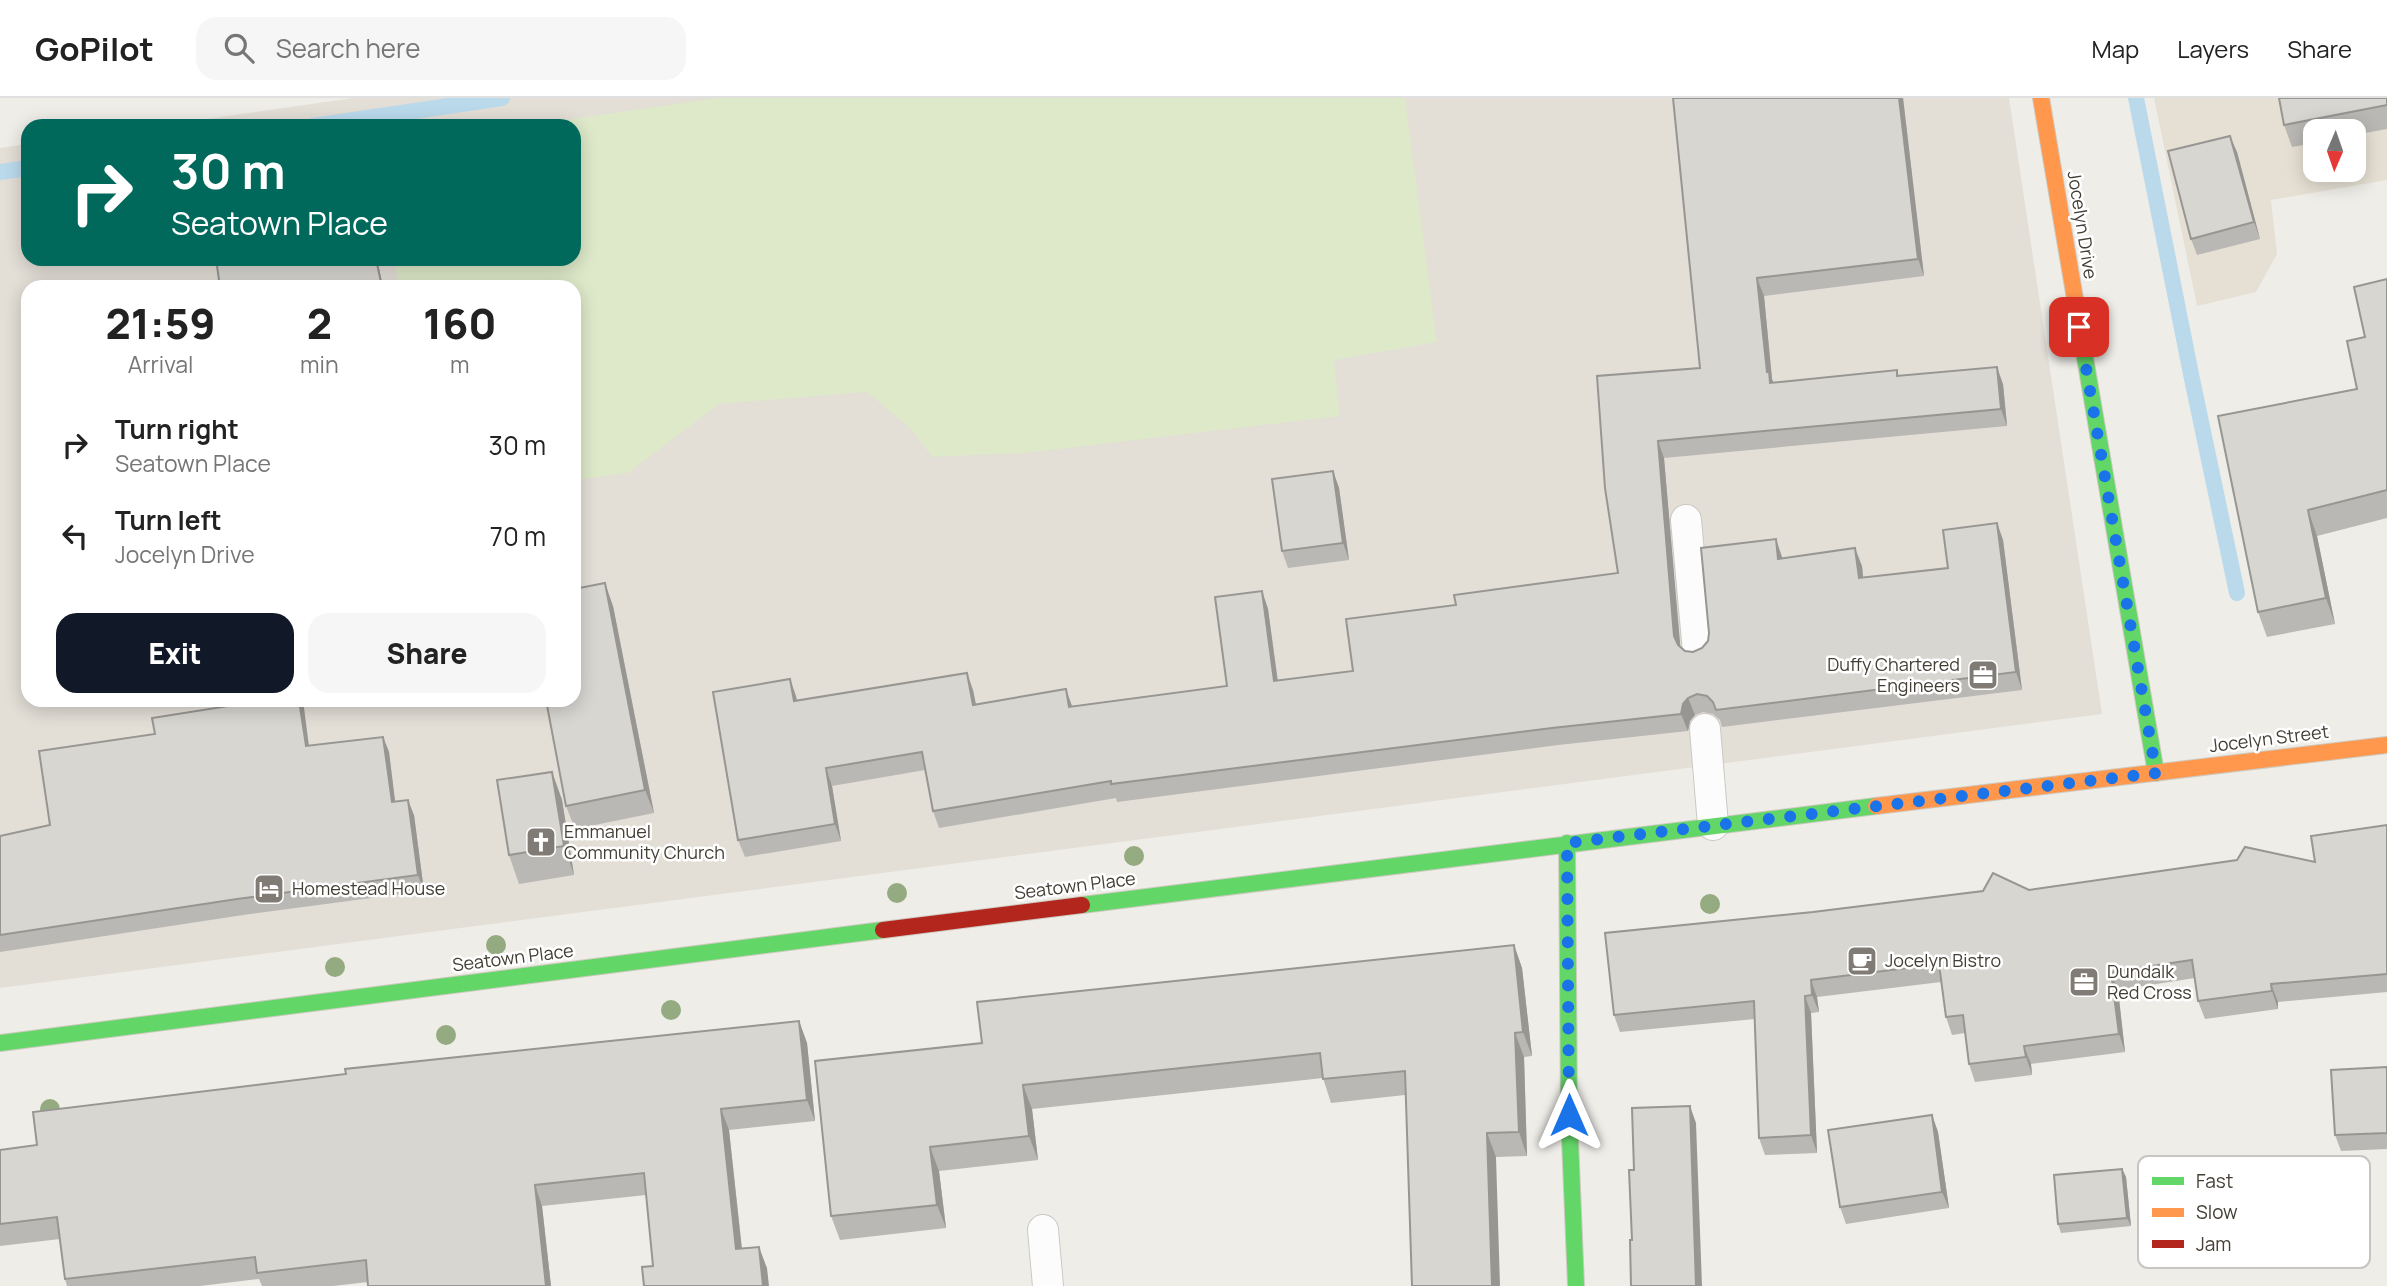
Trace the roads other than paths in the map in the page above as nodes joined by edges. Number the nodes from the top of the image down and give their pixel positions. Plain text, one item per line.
1 (2041, 98) edge
2 (1686, 520) dead end
3 (1698, 652) edge
4 (1705, 729) dead end
5 (2387, 745) edge
6 (2156, 773) junction
7 (1713, 825) junction
8 (1567, 843) junction
9 (0, 1043) edge
10 (1043, 1230) dead end
11 (1048, 1286) edge
12 (1576, 1286) edge

1 - 6 main road, Jocelyn Drive
2 - 3 lane
4 - 7 lane
5 - 6 main road, Jocelyn Street
6 - 7 main road, Seatown Place
7 - 8 main road, Seatown Place
8 - 9 main road, Seatown Place
8 - 12 main road
10 - 11 lane

